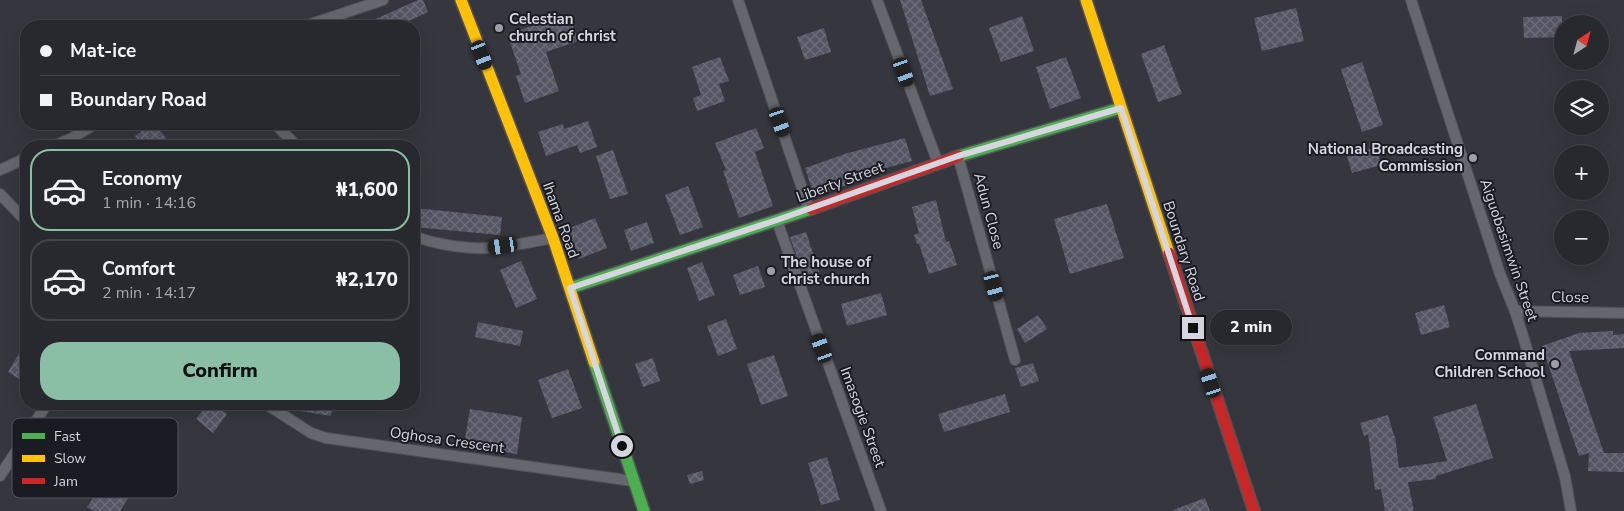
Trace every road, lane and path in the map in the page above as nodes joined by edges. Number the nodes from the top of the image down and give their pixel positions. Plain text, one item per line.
1 (383, 0) edge
2 (461, 0) edge
3 (738, 0) edge
4 (877, 0) edge
5 (1086, 0) edge
6 (1412, 0) edge
7 (323, 20) edge
8 (1121, 108) junction
9 (85, 130) edge
10 (281, 130) edge
11 (67, 140) edge
12 (291, 140) edge
13 (958, 156) junction
14 (20, 161) edge
15 (938, 163) junction
16 (0, 170) edge
17 (0, 194) edge
18 (809, 209) junction
19 (20, 215) edge
20 (777, 220) junction
21 (553, 238) junction
22 (420, 239) edge
23 (570, 288) junction
24 (1515, 310) junction
25 (1624, 313) edge
26 (1015, 360) dead end
27 (275, 410) edge
28 (12, 458) edge
29 (0, 476) edge
30 (634, 481) junction
31 (644, 511) edge
32 (881, 511) edge
33 (1254, 511) edge
34 (1571, 511) edge

1 - 7 street
2 - 21 street, Ihama Road
3 - 18 street
4 - 15 street
5 - 8 street, Boundary Road
6 - 24 street, Aiguobasimwin Street
8 - 13 street, Liberty Street
8 - 33 street, Boundary Road
9 - 11 street
10 - 12 street
13 - 15 street, Liberty Street
13 - 26 street, Adun Close
14 - 16 street
15 - 18 street, Liberty Street
17 - 19 street
18 - 20 street, Liberty Street
20 - 23 street, Liberty Street
20 - 32 street, Imasogie Street
21 - 22 street
21 - 23 street, Ihama Road
23 - 30 street, Ihama Road
24 - 25 street, Close
24 - 34 street, Aiguobasimwin Street
27 - 30 street, Oghosa Crescent
28 - 29 street
30 - 31 street, Ihama Road

